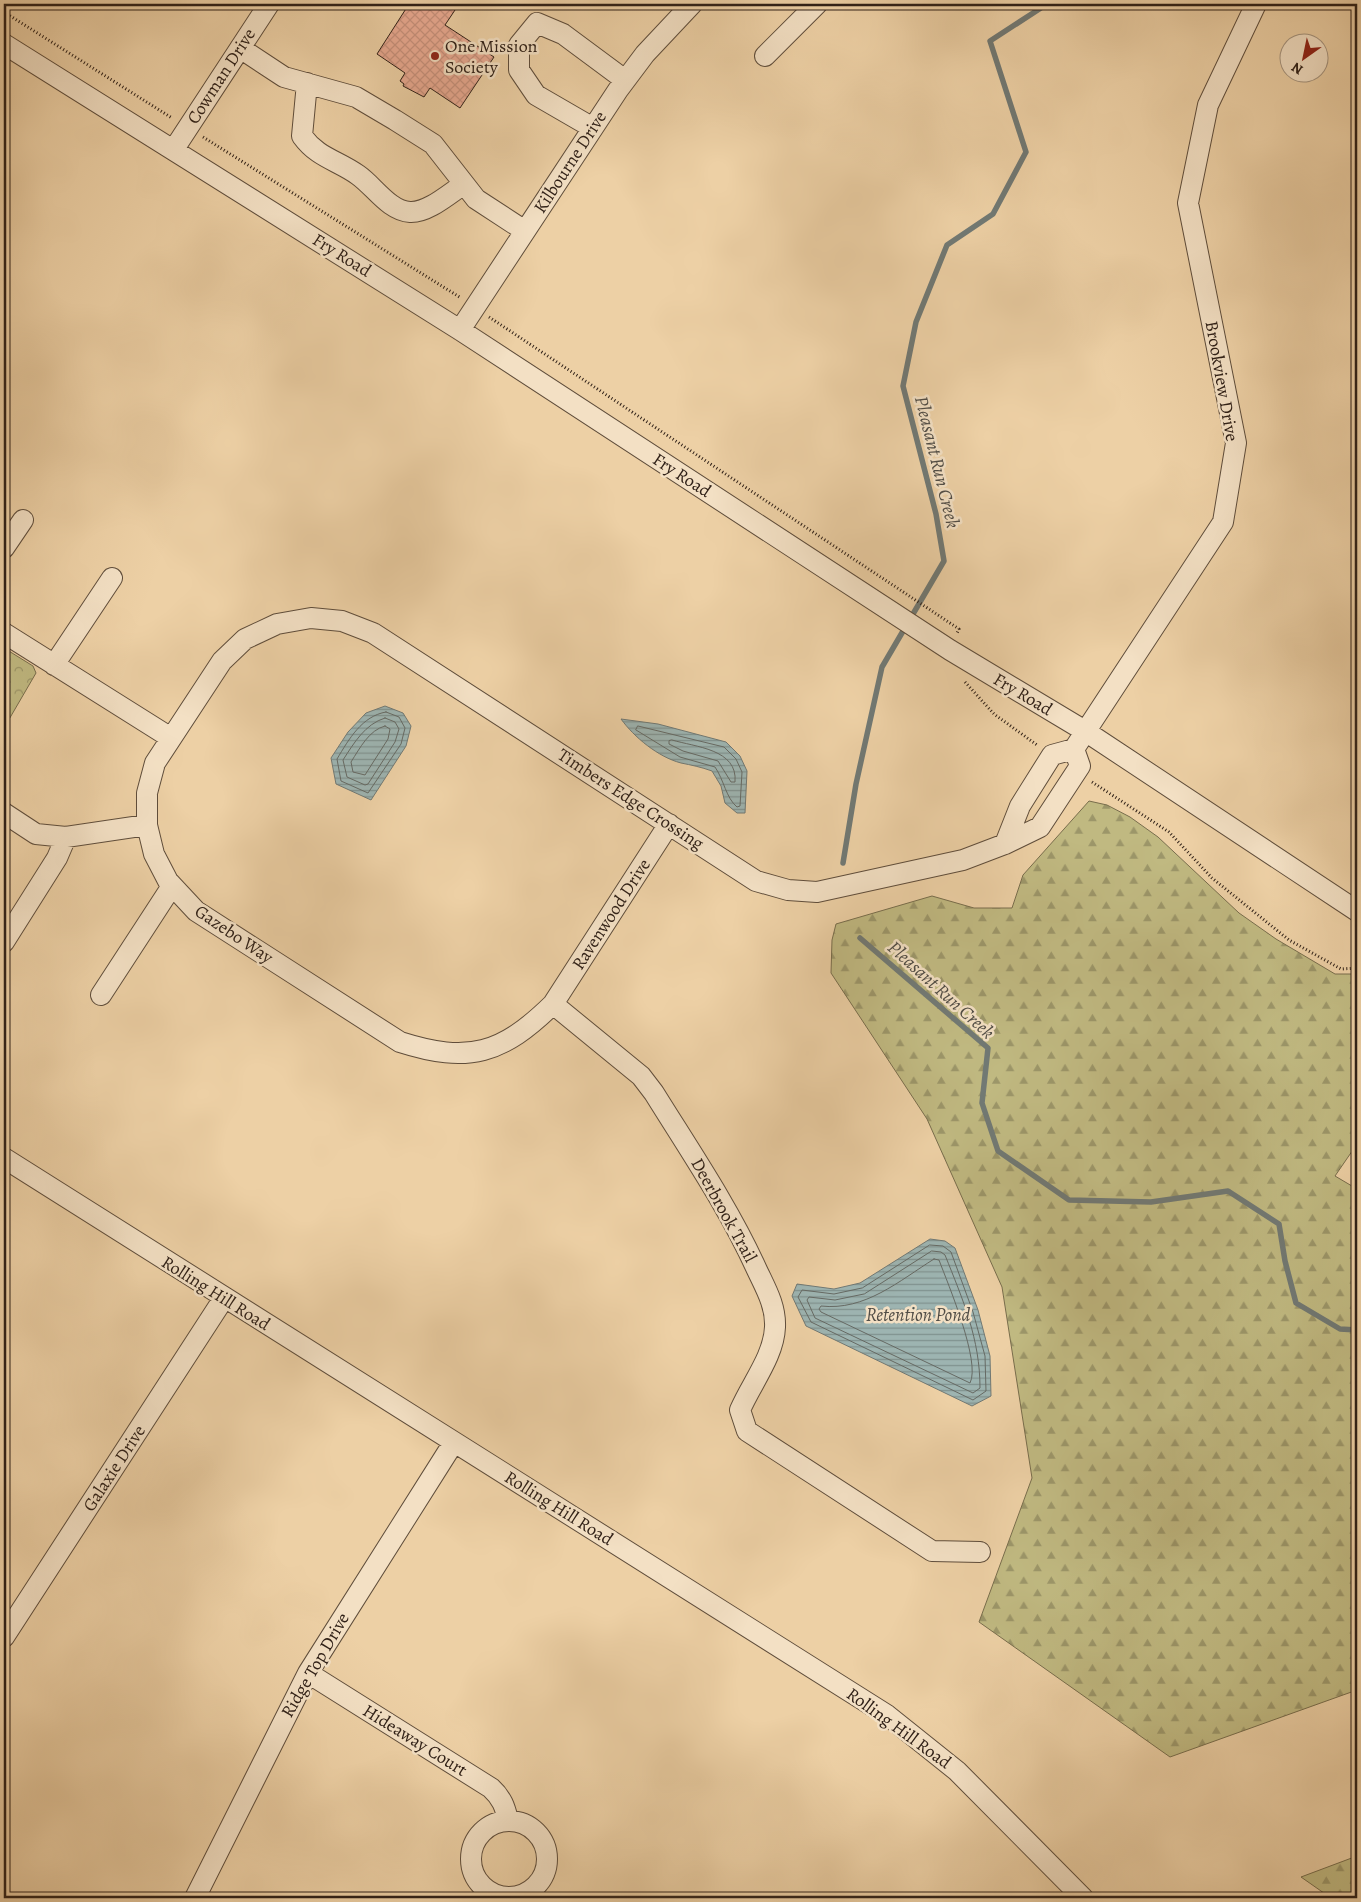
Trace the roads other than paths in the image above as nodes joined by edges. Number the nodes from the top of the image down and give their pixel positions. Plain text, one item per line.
1 (269, 4) edge
2 (692, 4) edge
3 (816, 4) edge
4 (1256, 4) edge
5 (4, 44) edge
6 (240, 48) junction
7 (765, 56) dead end
8 (625, 80) junction
9 (307, 83) junction
10 (592, 128) junction
11 (174, 149) junction
12 (464, 184) junction
13 (525, 231) junction
14 (460, 330) junction
15 (23, 520) dead end
16 (4, 548) edge
17 (112, 578) dead end
18 (277, 624) joint
19 (4, 633) edge
20 (54, 665) junction
21 (1085, 731) junction
22 (171, 738) junction
23 (1074, 749) junction
24 (4, 812) edge
25 (669, 824) junction
26 (147, 825) junction
27 (66, 837) junction
28 (1005, 844) junction
29 (172, 886) junction
30 (1357, 911) edge
31 (4, 942) edge
32 (100, 995) dead end
33 (553, 1004) junction
34 (4, 1158) edge
35 (224, 1298) junction
36 (454, 1442) junction
37 (980, 1552) dead end
38 (4, 1637) edge
39 (308, 1673) junction
40 (508, 1820) dead end
41 (195, 1898) edge
42 (1083, 1898) edge

1 - 6 street, Cowman Drive
2 - 8 street, Kilbourne Drive
3 - 7 street
4 - 21 street, Brookview Drive
5 - 11 street, Fry Road
6 - 9 street
6 - 11 street, Cowman Drive
8 - 10 street, Kilbourne Drive
8 - 10 street
9 - 12 street
9 - 12 street
10 - 13 street, Kilbourne Drive
11 - 14 street, Fry Road
12 - 13 street
13 - 14 street, Kilbourne Drive
14 - 21 street, Fry Road
15 - 16 street
17 - 20 street
18 - 22 street, Gazebo Way
18 - 25 street, Timbers Edge Crossing
19 - 20 street
20 - 22 street
21 - 23 street
21 - 30 street, Fry Road
22 - 26 street, Gazebo Way
23 - 28 street
23 - 28 street, Timbers Edge Crossing
24 - 27 street
25 - 28 street, Timbers Edge Crossing
25 - 33 street, Ravenwood Drive
26 - 27 street
26 - 29 street, Gazebo Way
27 - 31 street
29 - 32 street
29 - 33 street, Gazebo Way
33 - 37 street, Deerbrook Trail
34 - 35 street, Rolling Hill Road
35 - 36 street, Rolling Hill Road
35 - 38 street, Galaxie Drive
36 - 39 street, Ridge Top Drive
36 - 42 street, Rolling Hill Road
39 - 40 street, Hideaway Court
39 - 41 street, Ridge Top Drive

